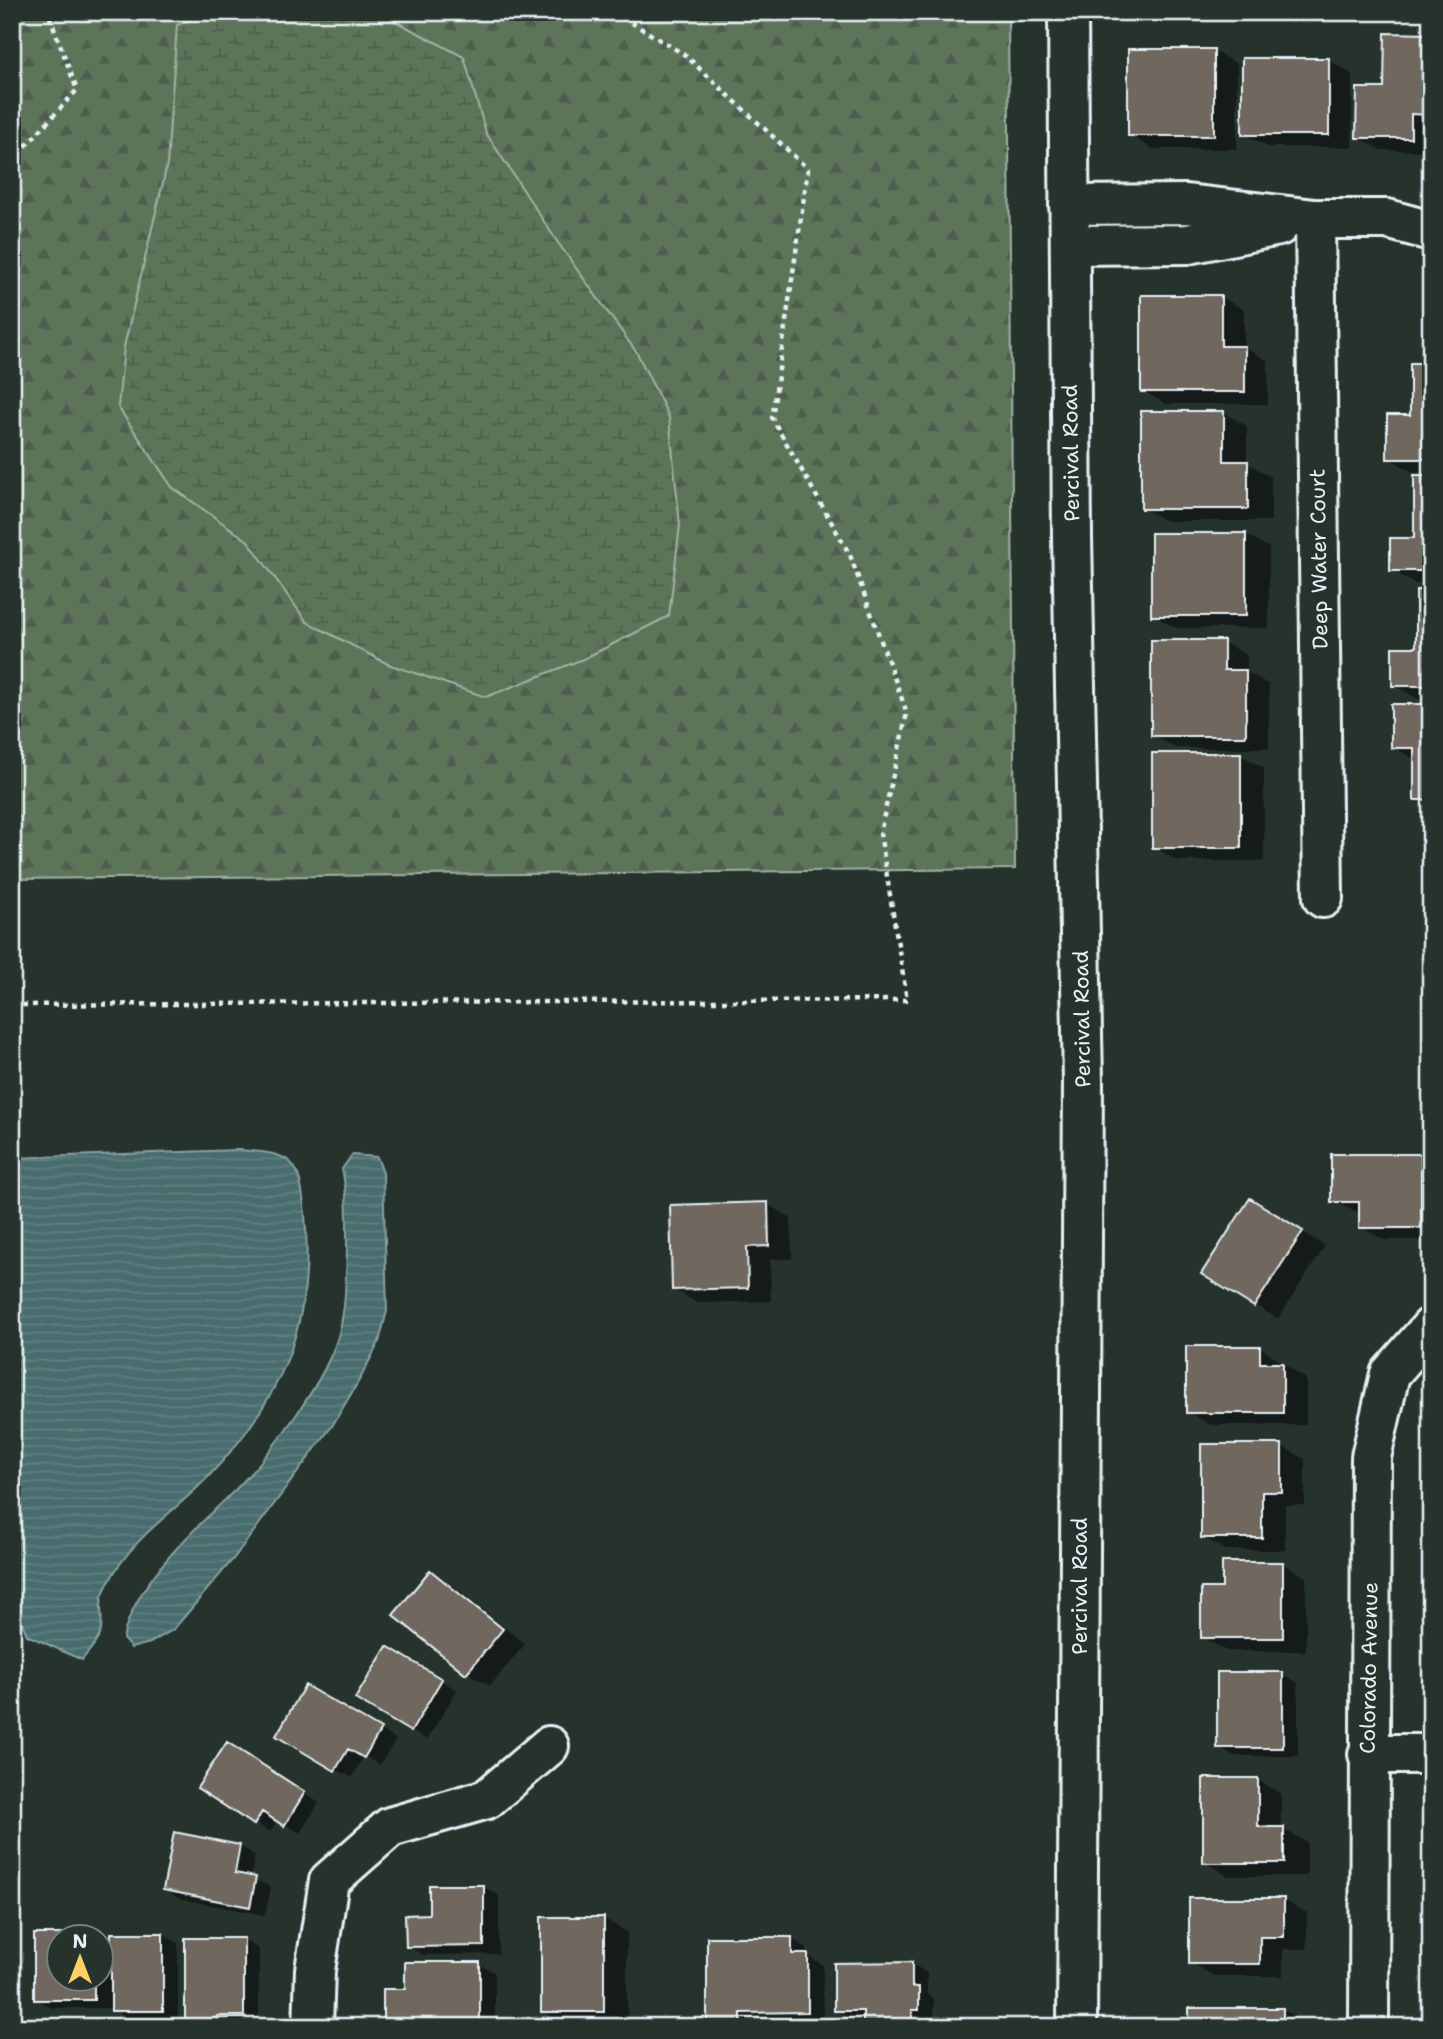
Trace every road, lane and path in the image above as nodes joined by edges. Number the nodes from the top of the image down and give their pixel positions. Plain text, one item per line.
1 (48, 12) edge
2 (614, 12) edge
3 (1068, 12) edge
4 (12, 161) edge
5 (1069, 205) junction
6 (1156, 205) junction
7 (1315, 219) junction
8 (1431, 231) edge
9 (1156, 244) junction
10 (1070, 245) junction
11 (1323, 898) dead end
12 (12, 1005) edge
13 (1431, 1327) edge
14 (548, 1746) dead end
15 (1368, 1754) junction
16 (1431, 1754) edge
17 (313, 2027) edge
18 (1077, 2027) edge
19 (1369, 2027) edge

1 - 4 path
2 - 12 path
3 - 5 street, Percival Road
5 - 6 street
5 - 10 street, Percival Road
6 - 7 street
6 - 9 street
7 - 8 street
7 - 9 street
7 - 11 street, Deep Water Court
9 - 10 street
10 - 18 street, Percival Road
13 - 15 street, Colorado Avenue
14 - 17 street
15 - 16 street
15 - 19 street, Colorado Avenue

